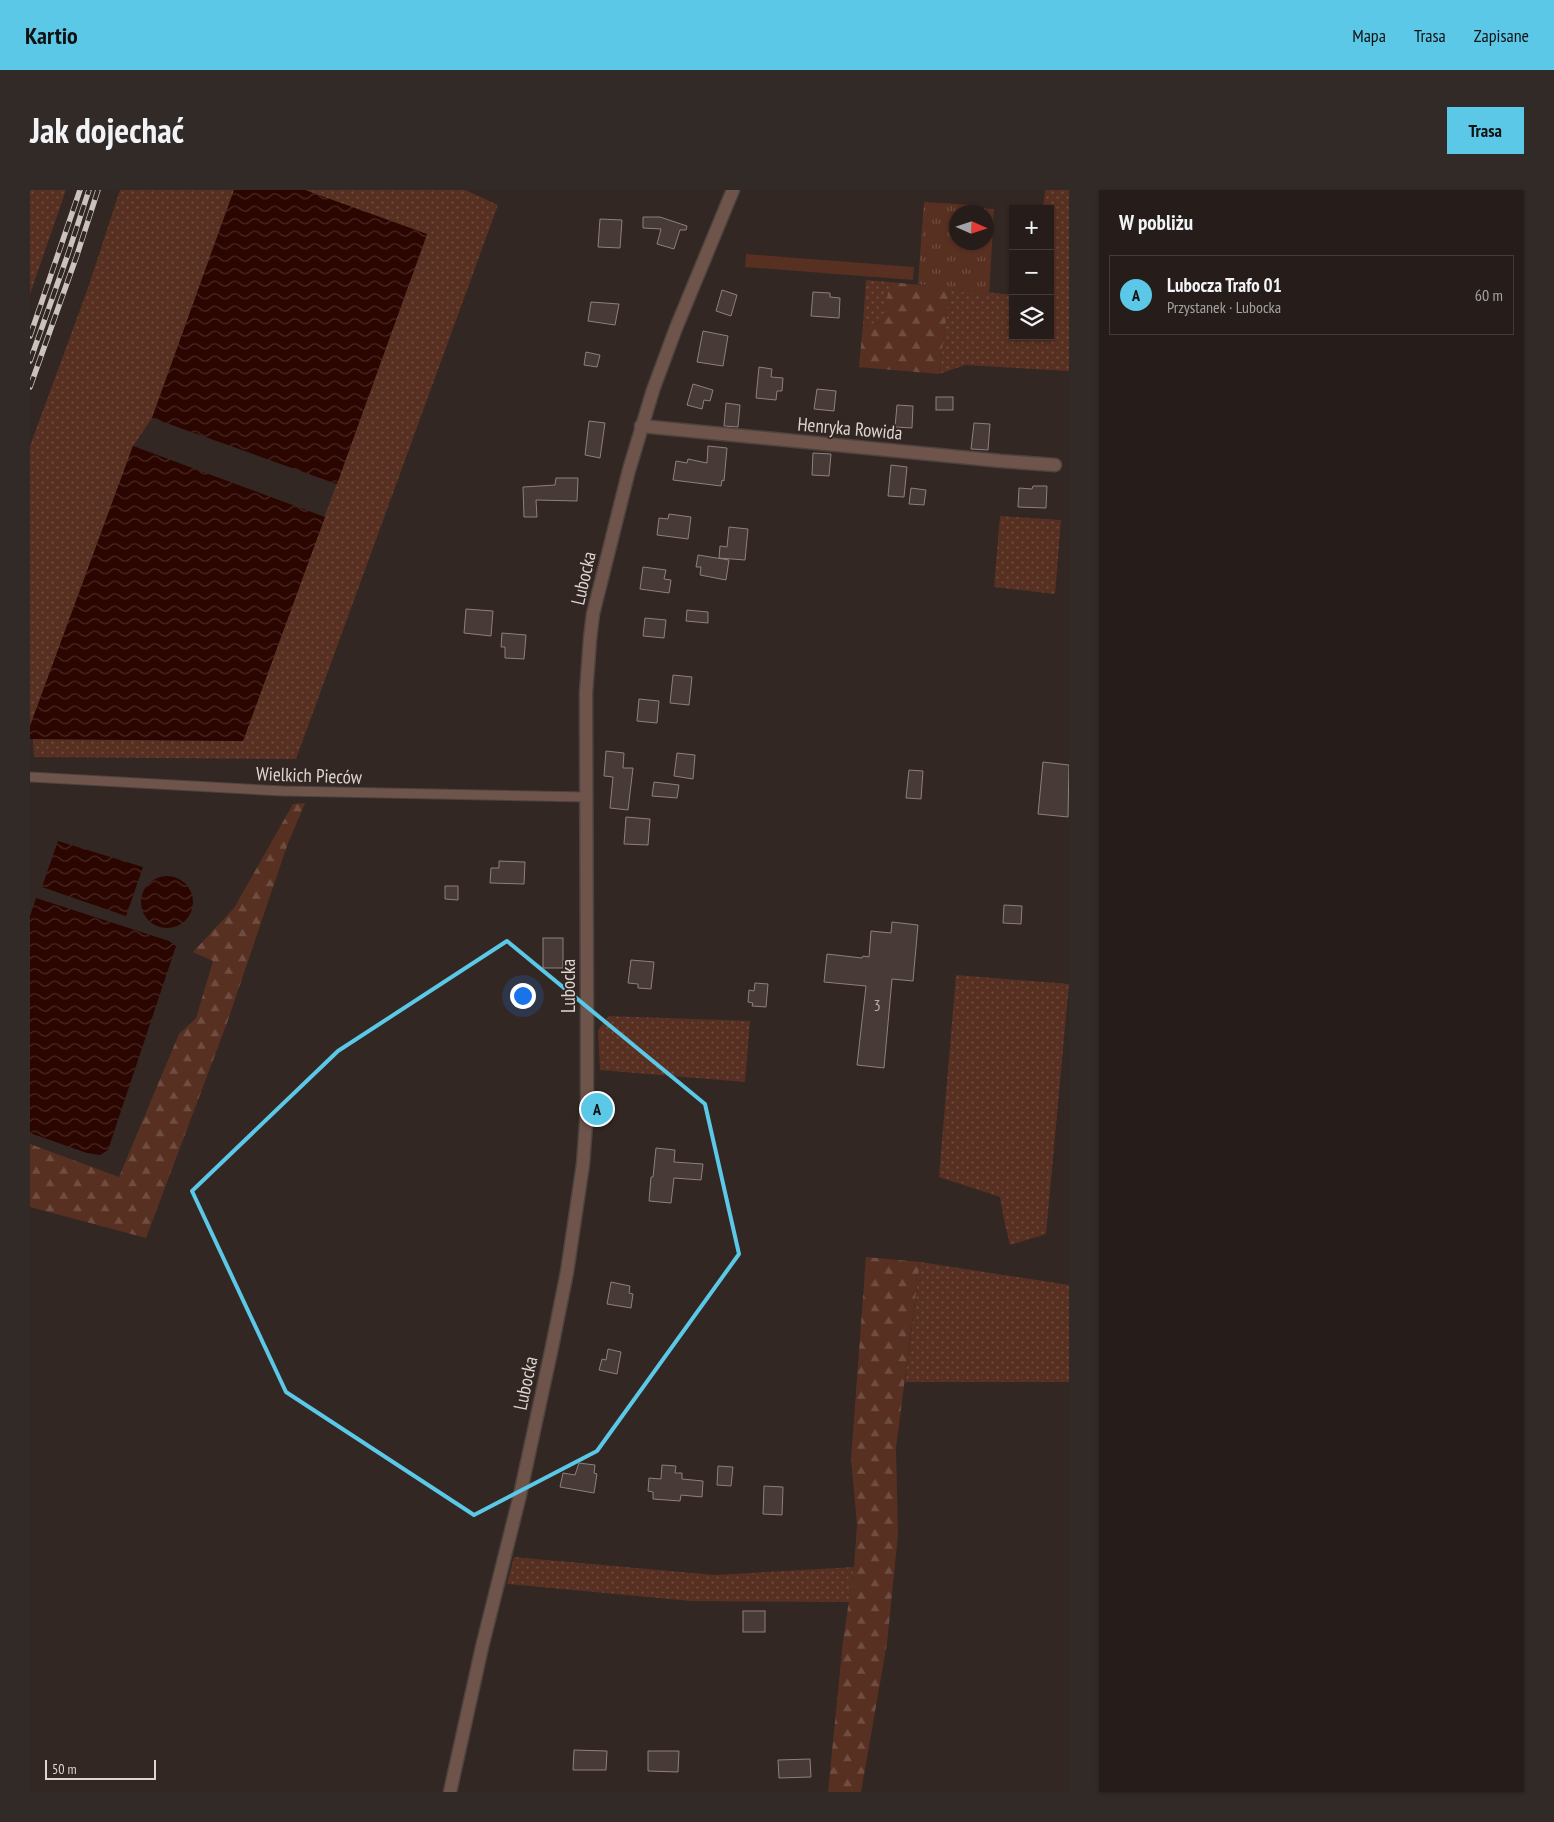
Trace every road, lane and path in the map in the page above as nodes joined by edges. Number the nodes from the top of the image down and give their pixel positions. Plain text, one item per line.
1 (733, 190) edge
2 (641, 426) junction
3 (1055, 465) dead end
4 (30, 777) edge
5 (586, 797) junction
6 (450, 1792) edge

1 - 2 street, Lubocka
2 - 3 street, Henryka Rowida
2 - 5 street, Lubocka
4 - 5 lane, Wielkich Pieców
5 - 6 street, Lubocka

